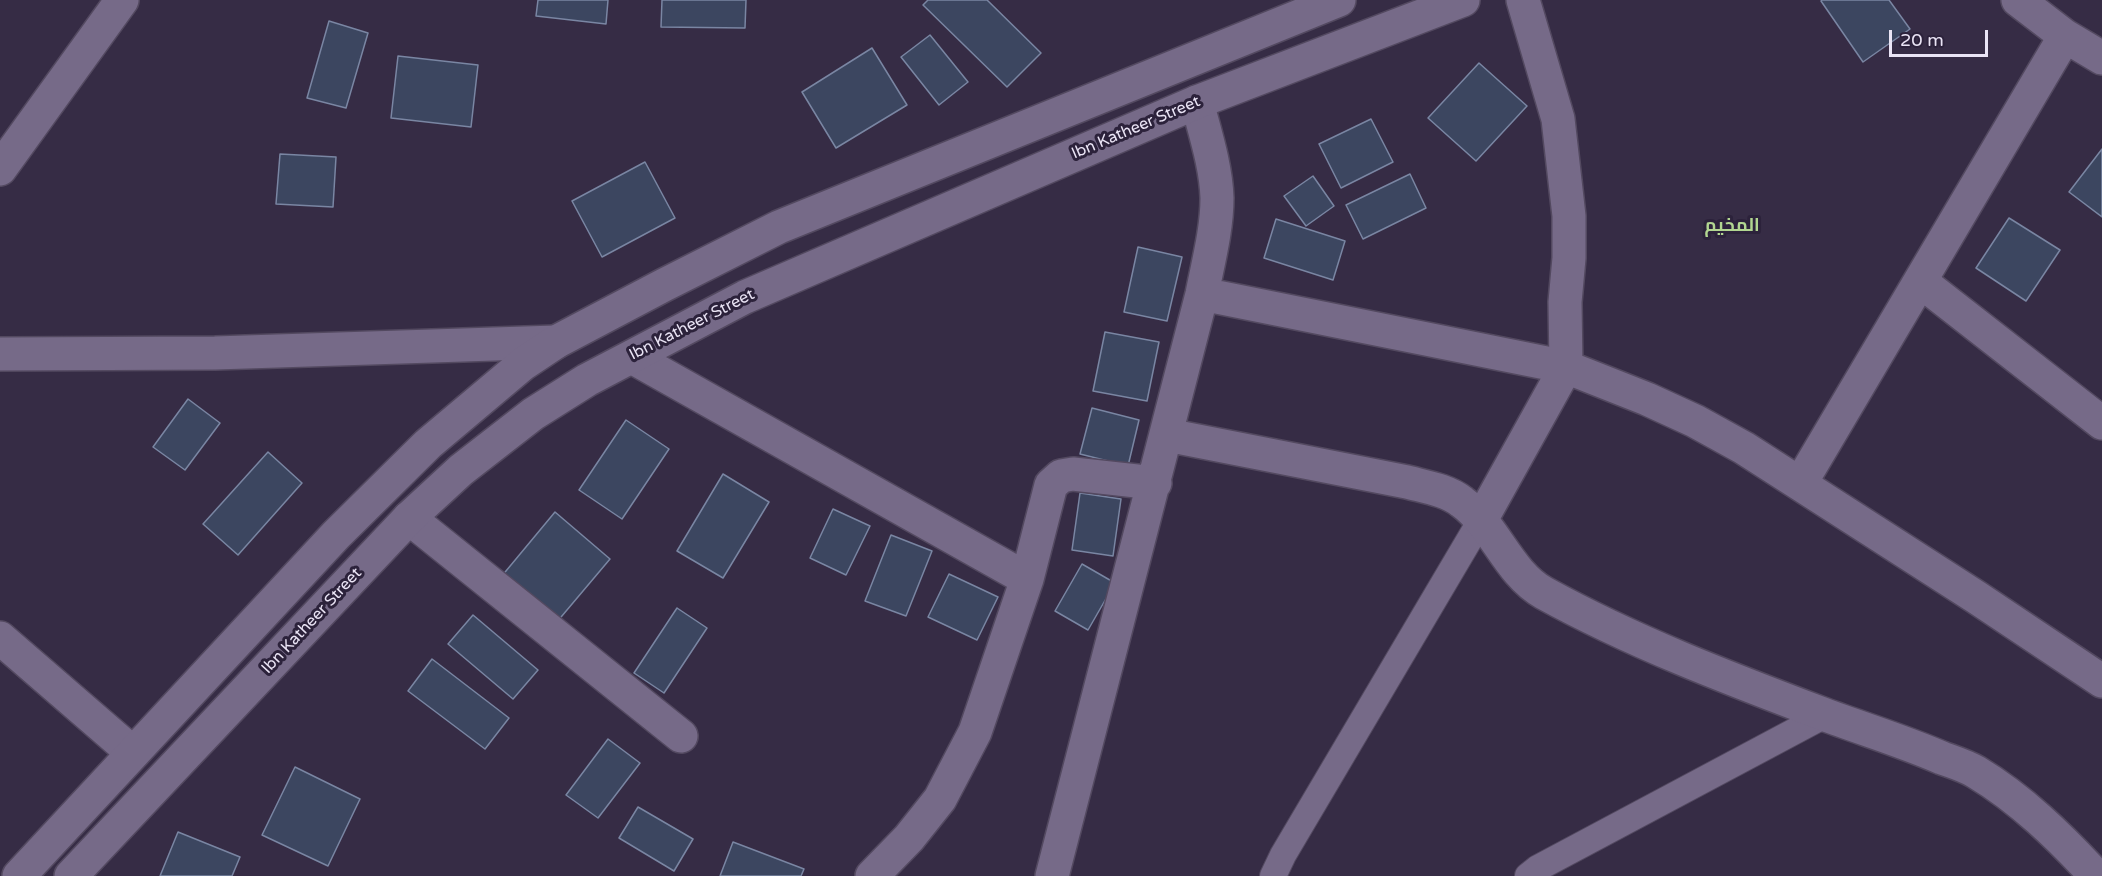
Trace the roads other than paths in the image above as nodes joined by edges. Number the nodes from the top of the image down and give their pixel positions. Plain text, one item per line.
1 (122, 0) edge
2 (1339, 0) edge
3 (1463, 0) edge
4 (1523, 0) edge
5 (2018, 0) edge
6 (2065, 36) junction
7 (2102, 58) edge
8 (1197, 102) junction
9 (0, 169) edge
10 (1920, 281) junction
11 (1202, 294) junction
12 (556, 342) junction
13 (0, 354) edge
14 (632, 357) junction
15 (1566, 367) junction
16 (2102, 423) edge
17 (1167, 435) junction
18 (1155, 483) junction
19 (1800, 484) junction
20 (409, 518) junction
21 (1482, 520) junction
22 (1027, 579) junction
23 (0, 638) edge
24 (2102, 681) edge
25 (1825, 715) junction
26 (681, 736) dead end
27 (133, 753) junction
28 (19, 876) edge
29 (71, 876) edge
30 (872, 876) edge
31 (1052, 876) edge
32 (1273, 876) edge
33 (1528, 876) edge
34 (2096, 876) edge

1 - 9 street
2 - 12 street
3 - 8 street, Ibn Katheer Street
4 - 15 street
5 - 6 street
6 - 7 street
6 - 10 street
8 - 11 street
8 - 14 street, Ibn Katheer Street
10 - 16 street
10 - 19 street
11 - 15 street
11 - 17 street
12 - 13 street
12 - 27 street
14 - 20 street, Ibn Katheer Street
14 - 22 street
15 - 19 street
15 - 21 street
17 - 18 street
17 - 21 street
18 - 22 street
18 - 31 street
19 - 24 street
20 - 26 street
20 - 29 street, Ibn Katheer Street
21 - 25 street
21 - 32 street
22 - 30 street
23 - 27 street
25 - 33 street
25 - 34 street
27 - 28 street

